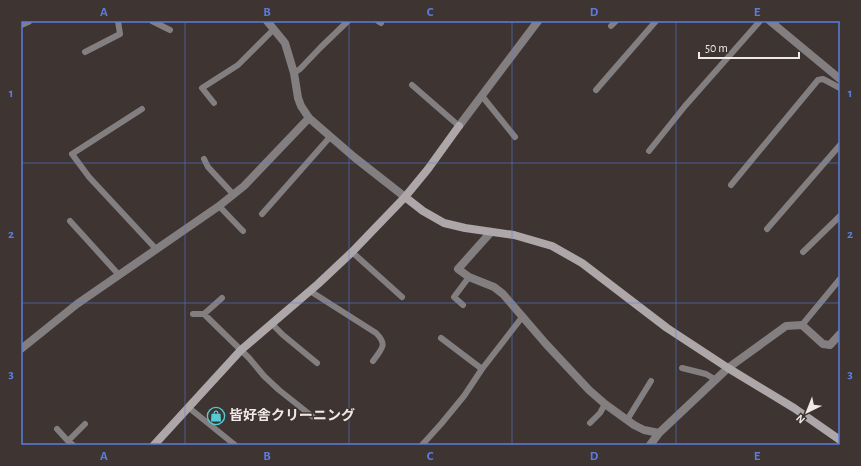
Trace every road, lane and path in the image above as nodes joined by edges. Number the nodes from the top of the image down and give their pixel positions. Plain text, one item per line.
1 (28, 21) edge
2 (118, 21) edge
3 (152, 21) edge
4 (267, 21) edge
5 (348, 21) edge
6 (538, 21) edge
7 (656, 21) edge
8 (760, 21) edge
9 (770, 21) edge
10 (21, 24) edge
11 (274, 29) junction
12 (170, 30) dead end
13 (84, 52) dead end
14 (294, 73) junction
15 (840, 79) edge
16 (412, 85) dead end
17 (840, 88) edge
18 (596, 90) dead end
19 (482, 96) junction
20 (214, 103) dead end
21 (142, 109) dead end
22 (309, 118) junction
23 (459, 126) junction
24 (330, 137) junction
25 (514, 137) dead end
26 (840, 145) edge
27 (649, 151) dead end
28 (204, 159) dead end
29 (731, 185) dead end
30 (233, 194) junction
31 (404, 197) junction
32 (219, 206) junction
33 (262, 214) dead end
34 (840, 216) edge
35 (70, 221) dead end
36 (767, 229) dead end
37 (243, 231) dead end
38 (491, 232) junction
39 (156, 249) junction
40 (352, 252) junction
41 (803, 252) dead end
42 (119, 274) junction
43 (470, 277) junction
44 (840, 279) edge
45 (310, 291) junction
46 (402, 297) dead end
47 (222, 298) dead end
48 (464, 305) dead end
49 (193, 314) dead end
50 (204, 314) junction
51 (523, 316) junction
52 (272, 324) junction
53 (802, 325) junction
54 (840, 334) edge
55 (441, 338) dead end
56 (21, 349) edge
57 (242, 350) junction
58 (373, 361) dead end
59 (317, 363) dead end
60 (682, 368) dead end
61 (728, 368) junction
62 (482, 369) junction
63 (716, 380) junction
64 (651, 381) dead end
65 (605, 404) junction
66 (188, 407) junction
67 (313, 417) dead end
68 (627, 420) junction
69 (590, 423) dead end
70 (85, 424) dead end
71 (57, 429) dead end
72 (659, 433) junction
73 (840, 440) edge
74 (70, 443) edge
75 (154, 445) edge
76 (235, 445) edge
77 (422, 445) edge
78 (650, 445) edge

1 - 10 street
2 - 13 lane
3 - 12 lane
4 - 11 street
5 - 14 lane
6 - 19 street
7 - 18 lane
8 - 27 lane
9 - 15 street
11 - 14 street
11 - 20 lane
14 - 22 street
16 - 23 lane
17 - 29 lane
19 - 23 street
19 - 25 lane
21 - 39 lane
22 - 24 street
22 - 30 street
23 - 31 street
24 - 31 street
24 - 33 lane
26 - 36 lane
28 - 30 lane
30 - 32 street
31 - 38 street
31 - 40 street
32 - 37 lane
32 - 39 street
34 - 41 lane
35 - 42 lane
38 - 43 street
38 - 61 street
39 - 42 street
40 - 45 street
40 - 46 lane
42 - 56 street
43 - 48 lane
43 - 51 street
44 - 53 lane
45 - 52 street
45 - 58 lane
47 - 50 lane
49 - 50 lane
50 - 57 lane
51 - 62 lane
51 - 65 street
52 - 57 street
52 - 59 lane
53 - 54 street
53 - 61 street
55 - 62 lane
57 - 66 street
57 - 67 lane
60 - 63 lane
61 - 63 street
61 - 73 street
62 - 77 lane
63 - 72 street
64 - 68 lane
65 - 68 street
65 - 69 lane
66 - 75 street
66 - 76 lane
68 - 72 street
70 - 74 lane
71 - 74 lane
72 - 78 street

